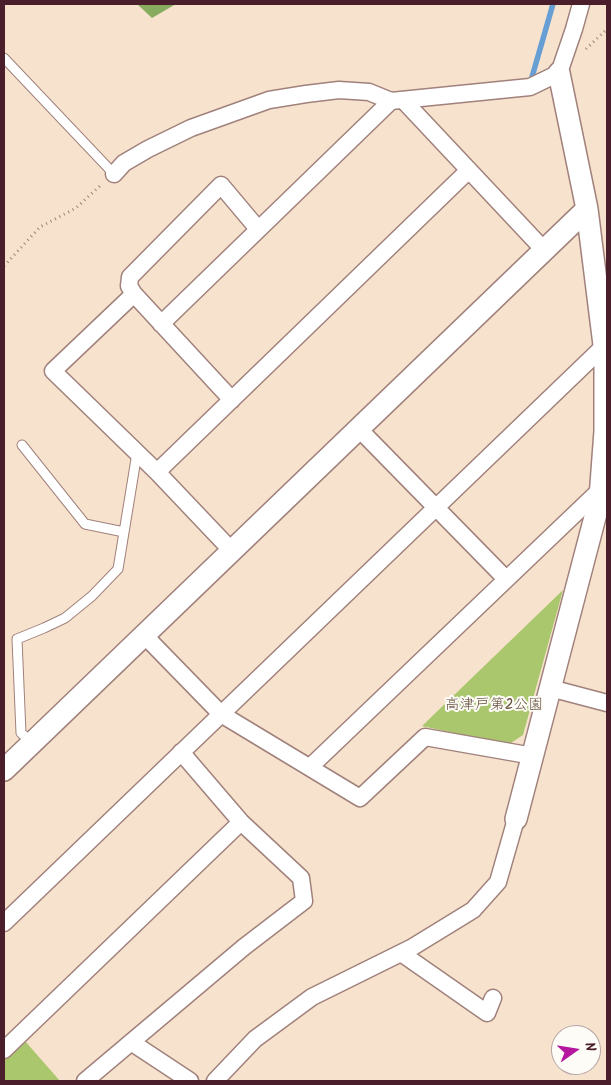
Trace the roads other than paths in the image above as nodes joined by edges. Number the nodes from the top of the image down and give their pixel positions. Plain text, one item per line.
1 (581, 4) edge
2 (4, 58) edge
3 (559, 73) junction
4 (397, 101) junction
5 (469, 170) junction
6 (114, 174) joint
7 (587, 209) junction
8 (258, 229) junction
9 (544, 250) junction
10 (134, 294) junction
11 (161, 324) junction
12 (604, 346) junction
13 (232, 400) junction
14 (359, 429) junction
15 (22, 445) dead end
16 (137, 453) junction
17 (157, 472) junction
18 (603, 495) edge
19 (436, 508) junction
20 (124, 532) junction
21 (232, 551) junction
22 (506, 579) junction
23 (144, 635) junction
24 (550, 688) junction
25 (607, 702) edge
26 (221, 714) junction
27 (32, 742) junction
28 (182, 752) junction
29 (532, 756) junction
30 (310, 767) junction
31 (4, 770) edge
32 (516, 819) joint
33 (241, 822) junction
34 (5, 920) edge
35 (401, 953) junction
36 (493, 998) dead end
37 (131, 1042) junction
38 (4, 1050) edge
39 (85, 1081) edge
40 (190, 1081) edge
41 (215, 1081) edge

1 - 3 street
2 - 6 lane
3 - 4 street
3 - 7 street
4 - 5 street
4 - 6 street
4 - 8 street
5 - 9 street
5 - 13 street
7 - 9 street
7 - 12 street
8 - 10 street
8 - 11 street
9 - 14 street
10 - 11 street
10 - 16 street
11 - 13 street
12 - 18 street
12 - 19 street
13 - 17 street
14 - 19 street
14 - 21 street
15 - 20 lane
16 - 17 street
16 - 20 lane
17 - 21 street
18 - 22 street
18 - 24 street
19 - 22 street
19 - 26 street
20 - 27 lane
21 - 23 street
22 - 30 street
23 - 26 street
23 - 27 street
24 - 25 street
24 - 29 street
26 - 28 street
26 - 30 street
27 - 31 street
28 - 33 street
28 - 34 street
29 - 30 street
29 - 32 street
32 - 35 street
33 - 37 street
33 - 38 street
35 - 36 street
35 - 41 street
37 - 39 street
37 - 40 street

